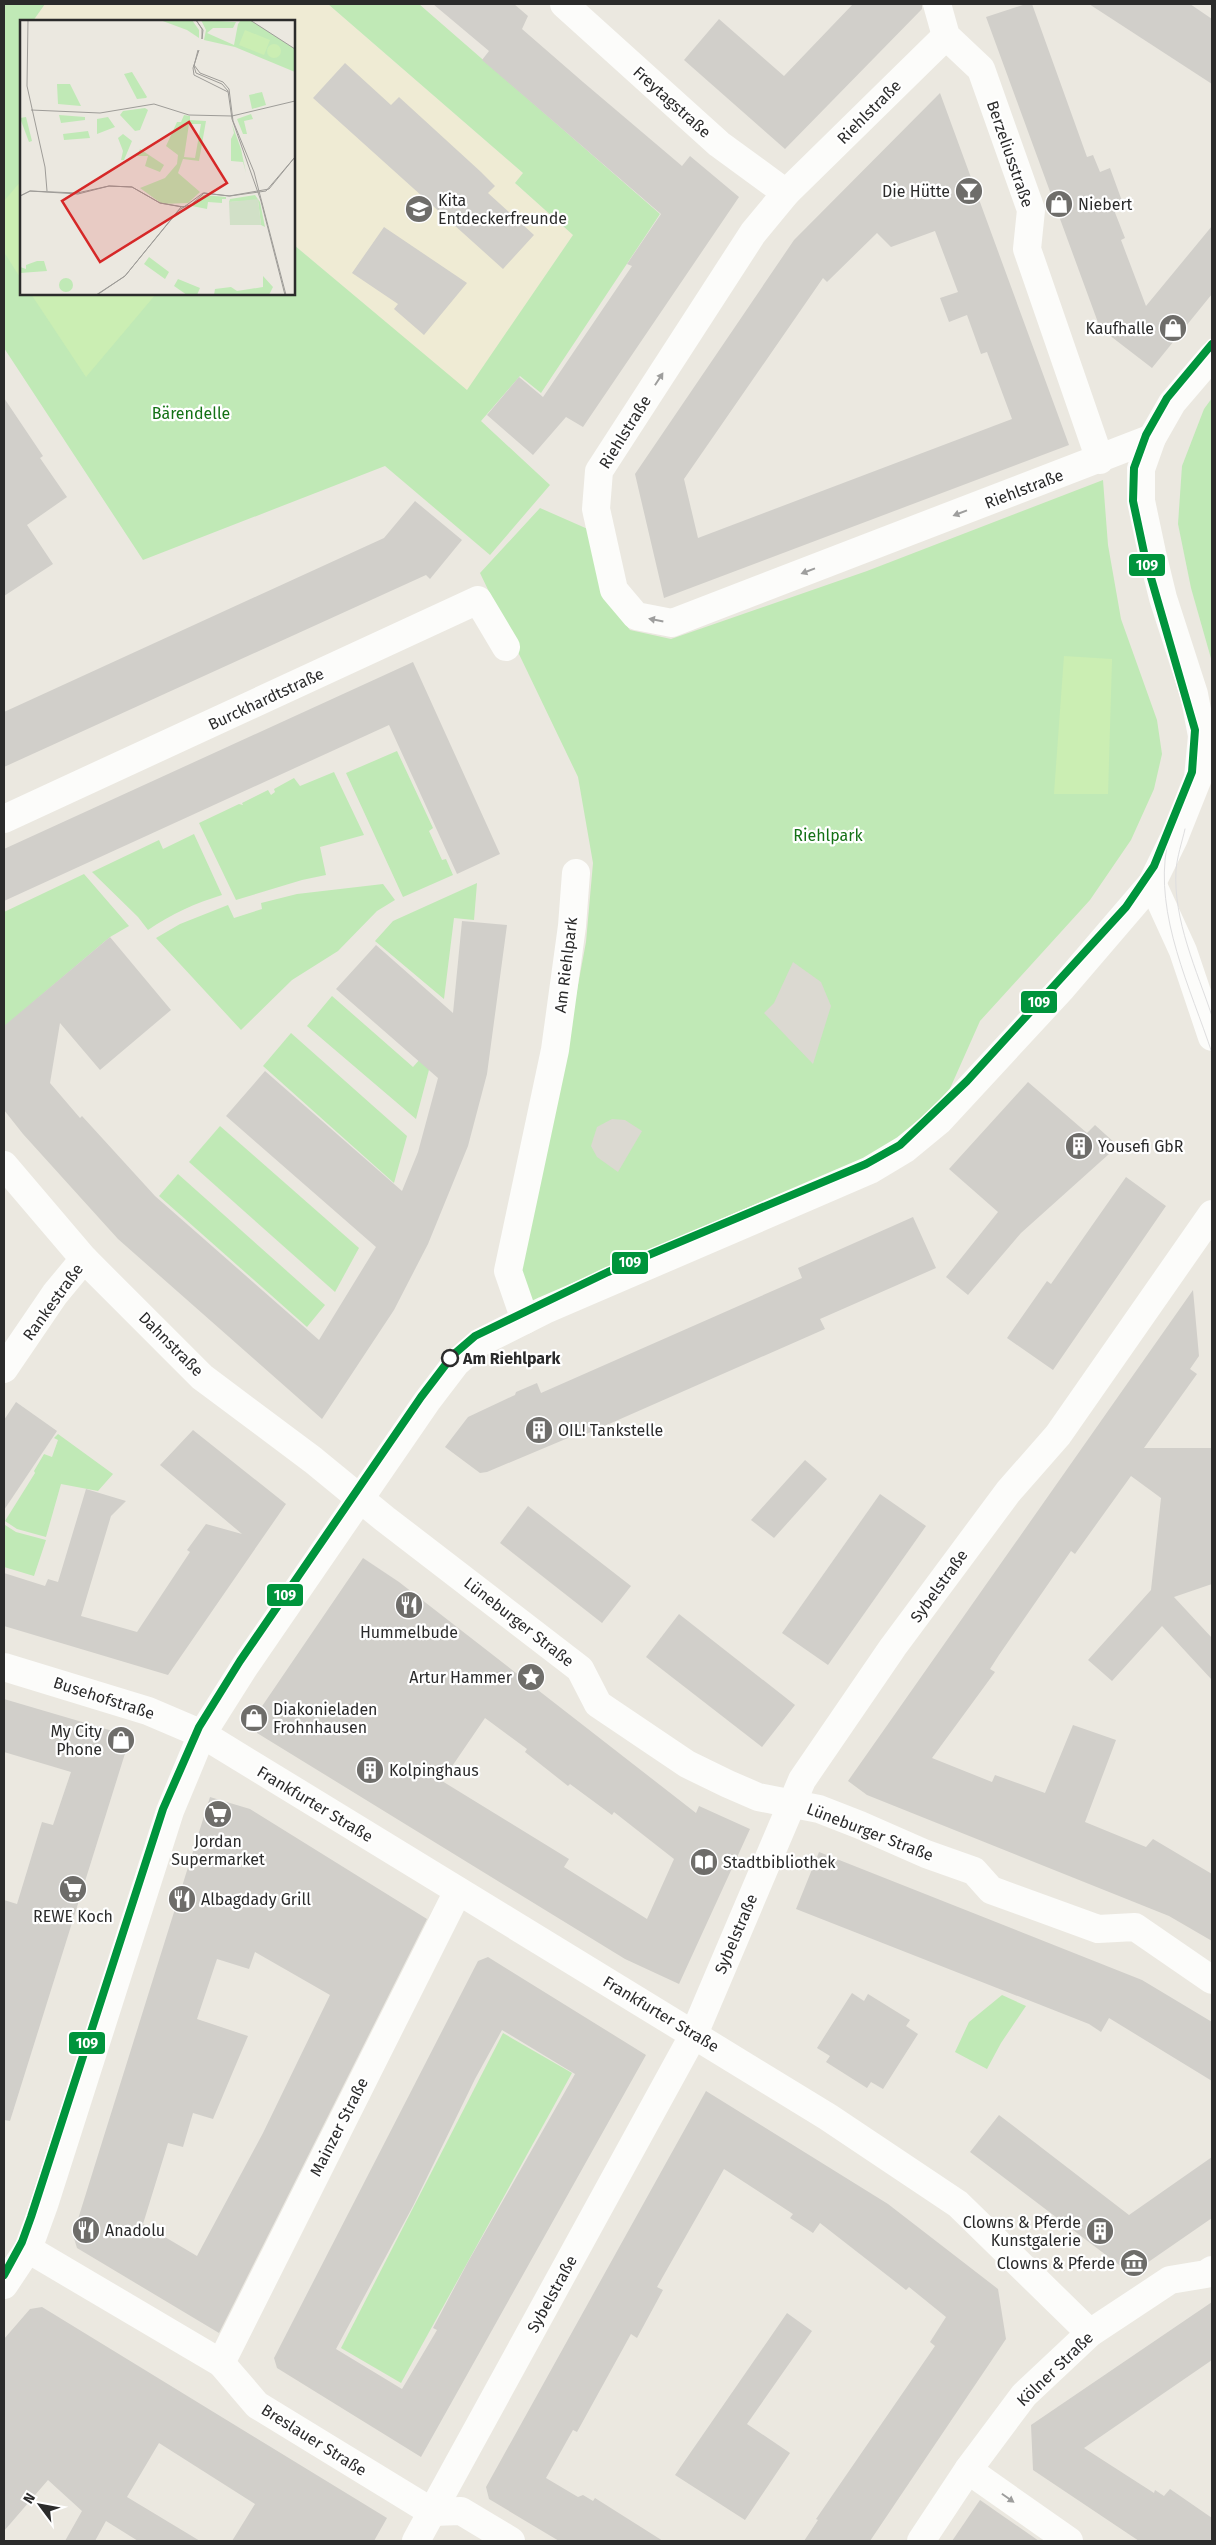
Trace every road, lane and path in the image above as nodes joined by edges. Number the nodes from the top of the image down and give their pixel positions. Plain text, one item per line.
1 (564, 4) edge
2 (937, 4) edge
3 (946, 36) junction
4 (786, 193) junction
5 (1212, 356) edge
6 (1152, 438) junction
7 (1100, 460) junction
8 (506, 647) dead end
9 (1205, 774) edge
10 (4, 818) edge
11 (576, 873) dead end
12 (1152, 883) junction
13 (1212, 1037) edge
14 (4, 1166) edge
15 (1212, 1214) edge
16 (84, 1259) junction
17 (524, 1320) junction
18 (4, 1369) edge
19 (360, 1499) junction
20 (4, 1667) edge
21 (202, 1734) junction
22 (791, 1804) junction
23 (458, 1891) junction
24 (1212, 1980) edge
25 (694, 2034) junction
26 (28, 2249) junction
27 (1212, 2270) edge
28 (4, 2285) edge
29 (1090, 2333) junction
30 (221, 2363) junction
31 (968, 2470) junction
32 (432, 2512) junction
33 (416, 2541) edge
34 (511, 2541) edge
35 (921, 2541) edge
36 (1069, 2541) edge

1 - 4 street, Freytagstraße
2 - 3 street
3 - 4 street, Riehlstraße
3 - 7 street, Berzeliusstraße
7 -> 4 street, Riehlstraße
5 - 6 street
6 - 7 street, Riehlstraße
6 - 9 street
8 - 10 street, Burckhardtstraße
9 - 12 street
11 - 17 street, Am Riehlpark
12 - 13 street
12 - 17 street
14 - 16 street, Dahnstraße
15 - 22 street, Sybelstraße
16 - 18 street, Rankestraße
16 - 19 street, Dahnstraße
17 - 19 street
19 - 21 street
19 - 22 street, Lüneburger Straße
20 - 21 street, Busehofstraße
21 - 23 street, Frankfurter Straße
21 - 26 street
22 - 24 street, Lüneburger Straße
22 - 25 street, Sybelstraße
23 - 25 street, Frankfurter Straße
23 - 30 street, Mainzer Straße
25 - 29 street, Frankfurter Straße
25 - 32 street, Sybelstraße
26 - 28 street
26 - 30 street, Breslauer Straße
27 - 29 street, Kölner Straße
29 - 31 street, Kölner Straße
30 - 32 street, Breslauer Straße
31 - 35 street, Kölner Straße
31 -> 36 street
32 - 33 street, Sybelstraße
32 - 34 street

